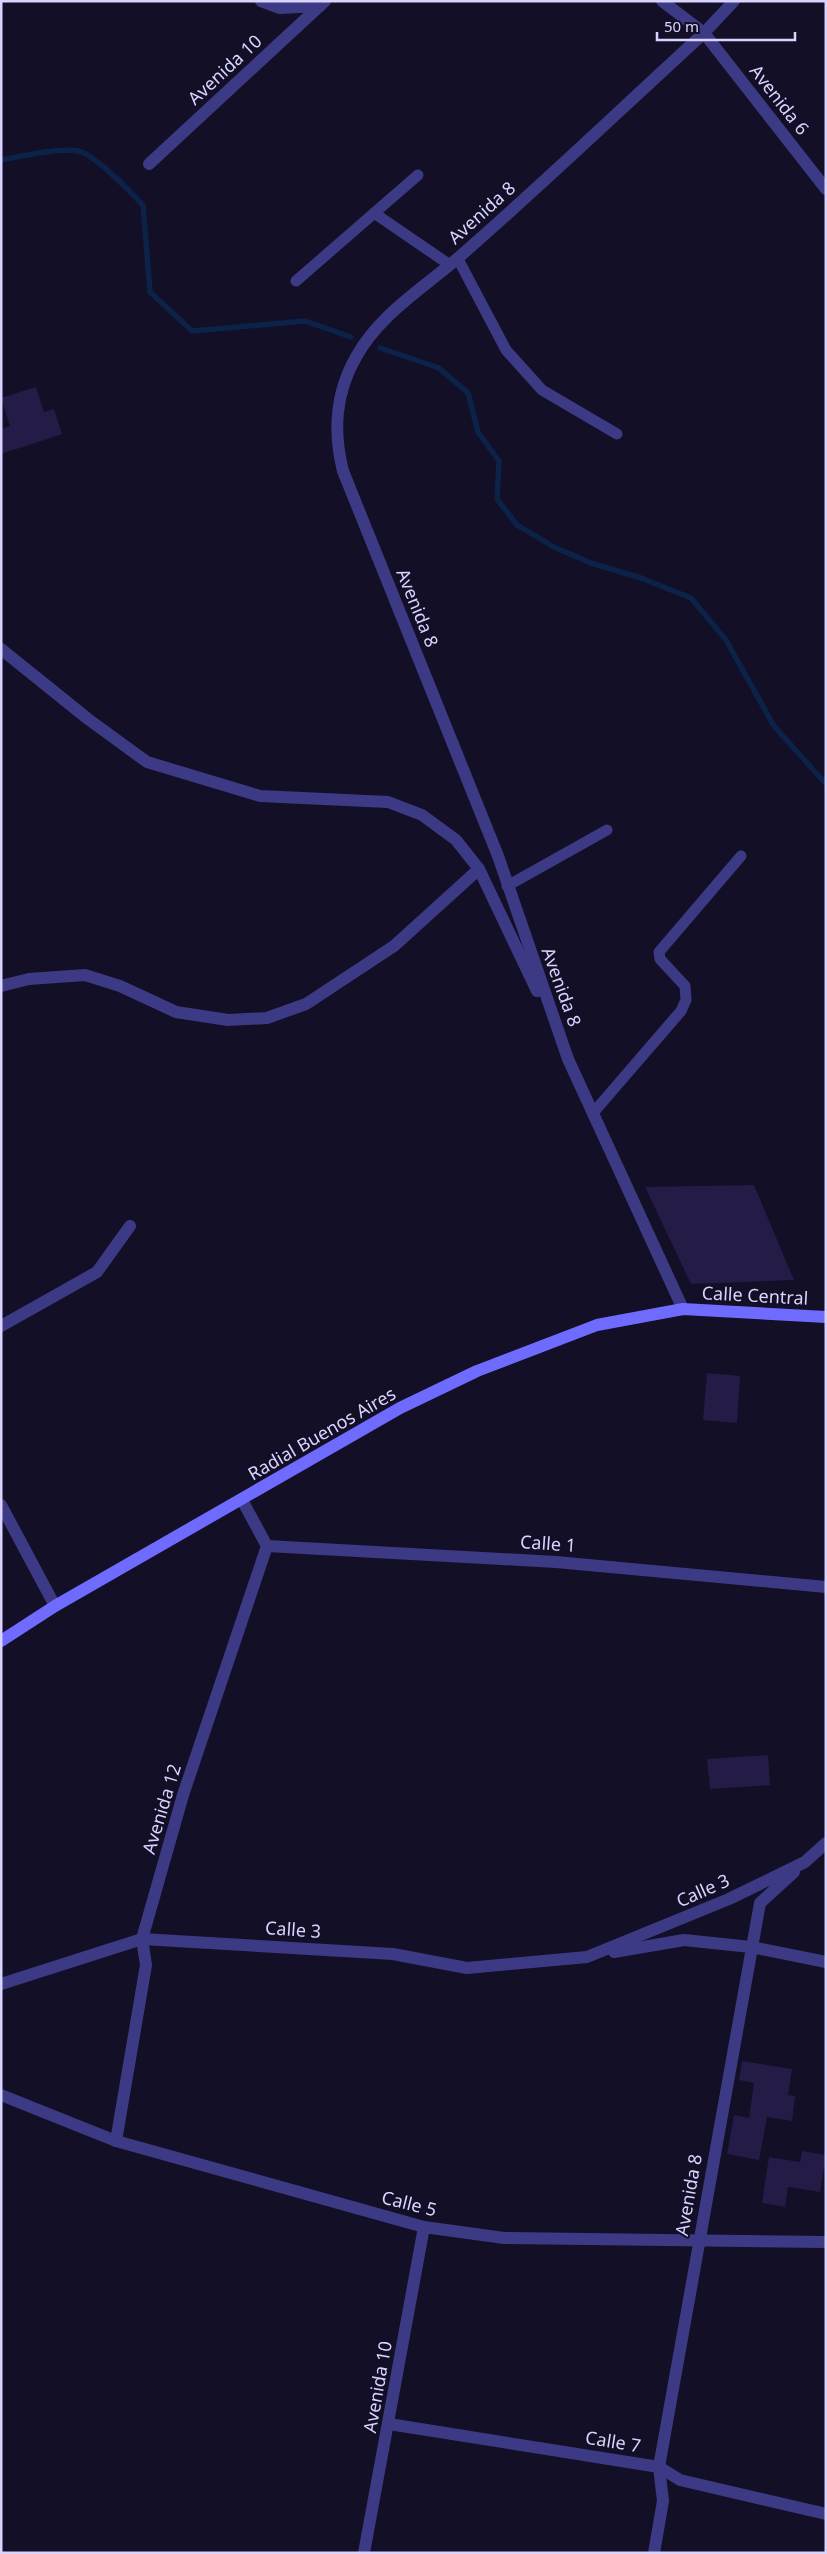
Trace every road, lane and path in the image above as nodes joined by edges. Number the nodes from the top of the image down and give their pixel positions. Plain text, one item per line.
1 (261, 1) edge
2 (662, 1) edge
3 (734, 1) edge
4 (322, 4) edge
5 (704, 33) junction
6 (149, 164) dead end
7 (418, 175) dead end
8 (826, 189) edge
9 (374, 213) junction
10 (454, 262) junction
11 (296, 281) dead end
12 (617, 434) dead end
13 (1, 649) edge
14 (607, 830) dead end
15 (741, 856) dead end
16 (479, 868) junction
17 (507, 886) junction
18 (1, 986) edge
19 (568, 1059) junction
20 (593, 1113) junction
21 (130, 1226) dead end
22 (683, 1309) junction
23 (826, 1318) edge
24 (1, 1326) edge
25 (242, 1500) junction
26 (1, 1505) edge
27 (267, 1546) junction
28 (826, 1586) edge
29 (55, 1606) junction
30 (1, 1640) edge
31 (826, 1843) edge
32 (805, 1862) junction
33 (142, 1939) junction
34 (751, 1947) junction
35 (587, 1957) junction
36 (826, 1962) edge
37 (1, 1984) edge
38 (1, 2095) edge
39 (116, 2142) junction
40 (424, 2227) junction
41 (699, 2240) junction
42 (826, 2242) edge
43 (389, 2424) junction
44 (659, 2467) junction
45 (826, 2514) edge
46 (364, 2553) edge
47 (654, 2553) edge

1 - 4 street
2 - 5 street, Avenida 6
3 - 5 street, Avenida 8
4 - 6 street, Avenida 10
5 - 8 street, Avenida 6
5 - 10 street, Avenida 8
7 - 9 lane
9 - 10 lane
9 - 11 lane
10 - 12 lane
10 - 17 street, Avenida 8
13 - 16 street
14 - 17 lane
15 - 20 lane
16 - 18 street
16 - 19 street
17 - 19 street, Avenida 8
19 - 20 street, Avenida 8
20 - 22 street, Avenida 8
21 - 24 street
22 - 23 main road, Calle Central
22 - 25 main road, Radial Buenos Aires
25 - 27 street
25 - 29 main road, Radial Buenos Aires
26 - 29 street
27 - 28 street, Calle 1
27 - 33 street, Avenida 12
29 - 30 main road, Radial Buenos Aires
31 - 32 street, Calle 3
32 - 34 street, Avenida 8
32 - 35 street, Calle 3
33 - 35 street, Calle 3
33 - 37 street, Calle 3
33 - 39 street, Avenida 12
34 - 35 street, Calle 3
34 - 36 street, Calle 3
34 - 41 street, Avenida 8
38 - 39 street, Calle 5
39 - 40 street, Calle 5
40 - 41 street, Calle 5
40 - 43 street, Avenida 10
41 - 42 street, Calle 5
41 - 44 street, Avenida 8
43 - 44 street, Calle 7
43 - 46 street, Avenida 10
44 - 45 street, Calle 7
44 - 47 street, Avenida 8

